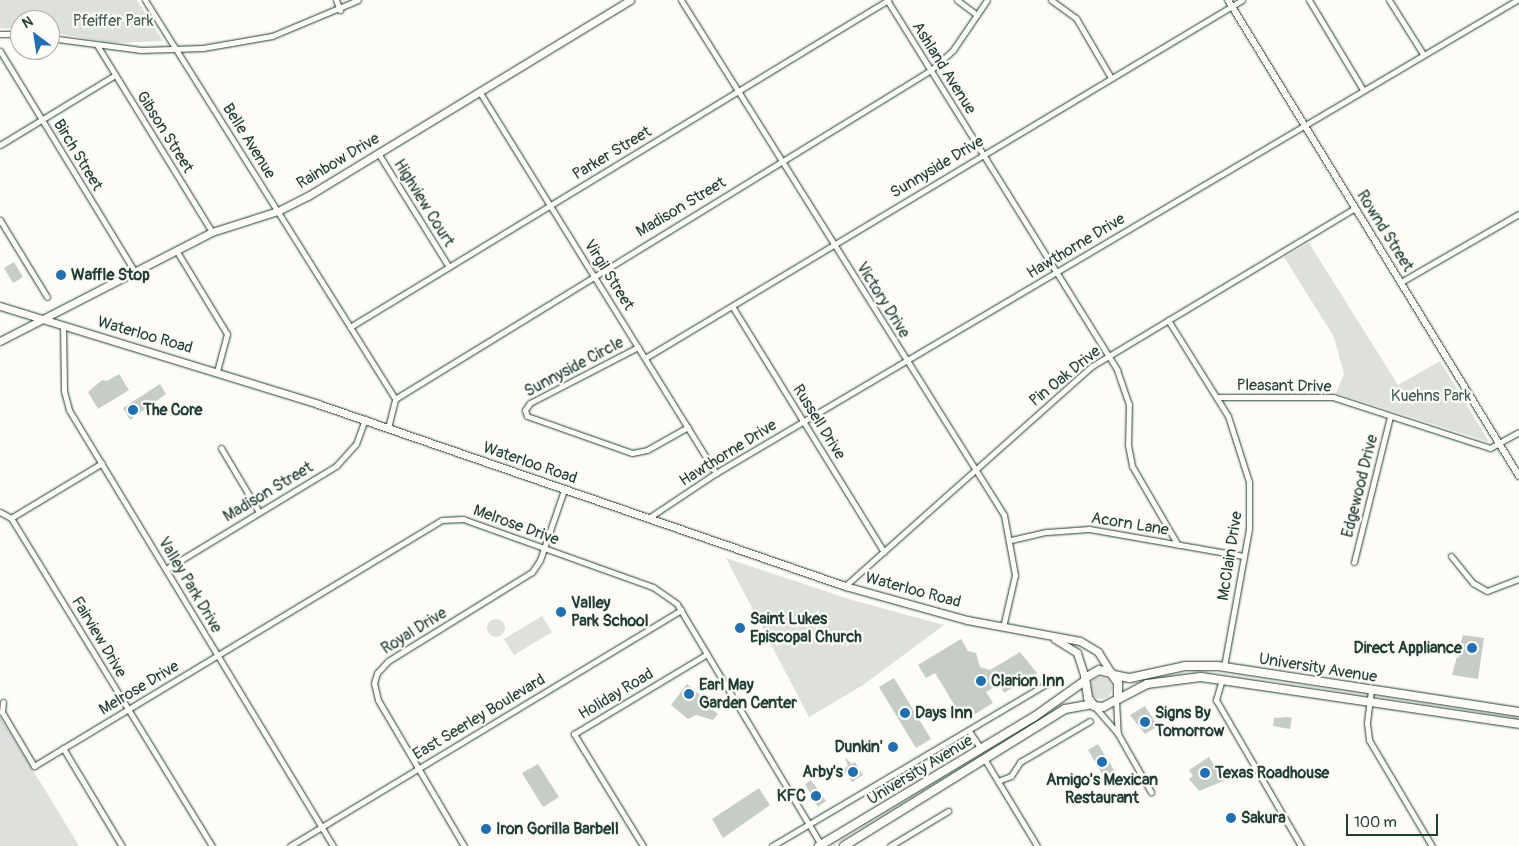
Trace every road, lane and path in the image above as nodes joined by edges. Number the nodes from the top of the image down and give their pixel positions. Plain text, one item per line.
1 (145, 0) edge
2 (336, 0) edge
3 (358, 0) edge
4 (630, 0) edge
5 (681, 0) edge
6 (888, 0) edge
7 (957, 0) edge
8 (987, 0) edge
9 (1051, 0) edge
10 (1242, 0) edge
11 (1309, 0) edge
12 (1389, 0) edge
13 (1517, 0) edge
14 (1230, 3) edge
15 (340, 10) junction
16 (977, 15) junction
17 (60, 39) edge
18 (97, 45) junction
19 (177, 50) junction
20 (0, 51) edge
21 (1423, 54) junction
22 (931, 70) junction
23 (115, 74) junction
24 (1111, 78) junction
25 (1363, 90) junction
26 (479, 91) junction
27 (738, 91) junction
28 (42, 120) junction
29 (1305, 125) junction
30 (0, 146) edge
31 (378, 153) junction
32 (983, 154) junction
33 (781, 160) junction
34 (550, 205) junction
35 (1355, 208) junction
36 (278, 210) junction
37 (1519, 214) edge
38 (0, 220) edge
39 (212, 232) junction
40 (834, 244) junction
41 (176, 250) junction
42 (449, 267) junction
43 (134, 272) junction
44 (1056, 272) junction
45 (594, 275) junction
46 (1401, 282) junction
47 (47, 296) dead end
48 (0, 306) edge
49 (732, 306) junction
50 (46, 320) junction
51 (1168, 320) junction
52 (63, 325) junction
53 (350, 327) junction
54 (0, 341) edge
55 (638, 347) junction
56 (1108, 356) junction
57 (645, 358) junction
58 (906, 360) junction
59 (218, 370) junction
60 (394, 398) junction
61 (1217, 398) junction
62 (1390, 417) junction
63 (366, 420) junction
64 (804, 421) junction
65 (688, 427) junction
66 (388, 428) junction
67 (1519, 432) edge
68 (1500, 444) junction
69 (221, 448) dead end
70 (102, 463) junction
71 (973, 470) junction
72 (716, 473) junction
73 (1519, 476) edge
74 (564, 490) junction
75 (0, 512) edge
76 (259, 512) junction
77 (650, 517) junction
78 (11, 518) junction
79 (1011, 540) junction
80 (1178, 545) junction
81 (543, 548) junction
82 (884, 552) junction
83 (1244, 556) junction
84 (1451, 556) dead end
85 (1354, 562) dead end
86 (166, 569) junction
87 (1519, 580) edge
88 (845, 586) junction
89 (681, 610) junction
90 (1003, 627) junction
91 (1053, 638) junction
92 (707, 654) junction
93 (218, 655) junction
94 (1224, 667) junction
95 (1113, 674) junction
96 (1222, 678) junction
97 (1052, 680) dead end
98 (1084, 680) junction
99 (1372, 690) junction
100 (1117, 700) junction
101 (3, 702) dead end
102 (1370, 702) junction
103 (1093, 705) junction
104 (128, 709) junction
105 (1519, 712) edge
106 (1090, 721) dead end
107 (1519, 724) edge
108 (1022, 725) junction
109 (969, 731) junction
110 (1118, 734) junction
111 (63, 748) junction
112 (981, 749) junction
113 (985, 760) junction
114 (419, 768) junction
115 (998, 781) junction
116 (1151, 792) dead end
117 (948, 811) dead end
118 (809, 824) junction
119 (322, 828) junction
120 (122, 846) edge
121 (212, 846) edge
122 (290, 846) edge
123 (333, 846) edge
124 (464, 846) edge
125 (643, 846) edge
126 (772, 846) edge
127 (821, 846) edge
128 (844, 846) edge
129 (890, 846) edge
130 (1037, 846) edge
131 (1301, 846) edge
132 (1432, 846) edge

1 - 19 street, Belle Avenue
2 - 15 street
3 - 15 street
4 - 26 main road, Rainbow Drive
5 - 27 street, Victory Drive
6 - 22 street, Ashland Avenue
6 - 27 street, Parker Street
7 - 16 street
8 - 16 street, Madison Street
9 - 24 street
10 - 14 street, Sunnyside Drive
11 - 25 street
12 - 21 street
13 - 21 street, Hawthorne Drive
14 - 24 street, Sunnyside Drive
14 - 29 street, Rownd Street
15 - 19 street
16 - 22 street, Madison Street
17 - 18 street
18 - 19 street
18 - 23 street, Gibson Street
19 - 36 street, Belle Avenue
20 - 28 street, Birch Street
21 - 25 street, Hawthorne Drive
22 - 32 street, Ashland Avenue
22 - 33 street, Madison Street
23 - 28 street
23 - 39 street, Gibson Street
24 - 32 street, Sunnyside Drive
25 - 29 street, Hawthorne Drive
26 - 31 main road, Rainbow Drive
26 - 34 street, Virgil Street
27 - 33 street, Victory Drive
27 - 34 street, Parker Street
28 - 30 street
28 - 43 street, Birch Street
29 - 35 street, Rownd Street
29 - 44 street, Hawthorne Drive
31 - 36 main road, Rainbow Drive
31 - 42 street, Highview Court
32 - 40 street, Sunnyside Drive
32 - 44 street, Ashland Avenue
33 - 40 street, Victory Drive
33 - 45 street, Madison Street
34 - 42 street, Parker Street
34 - 45 street, Virgil Street
35 - 46 street, Rownd Street
35 - 51 street, Pin Oak Drive
36 - 39 main road, Rainbow Drive
36 - 53 street, Belle Avenue
37 - 46 street
38 - 47 street
39 - 41 main road, Rainbow Drive
40 - 49 street, Sunnyside Drive
40 - 58 street, Victory Drive
41 - 43 main road, Rainbow Drive
41 - 59 street
42 - 53 street, Parker Street
43 - 50 main road, Rainbow Drive
44 - 56 street, Ashland Avenue
44 - 58 street, Hawthorne Drive
45 - 55 street, Virgil Street
45 - 60 street, Madison Street
46 - 68 street, Rownd Street
48 - 50 main road, Waterloo Road
49 - 57 street, Sunnyside Drive
49 - 64 street, Russell Drive
50 - 52 main road, Waterloo Road
50 - 54 main road, Rainbow Drive
51 - 56 street, Pin Oak Drive
51 - 61 street, McClain Drive
52 - 59 main road, Waterloo Road
52 - 70 street, Valley Park Drive
53 - 60 street, Belle Avenue
55 - 57 street, Virgil Street
55 - 65 street, Sunnyside Circle
56 - 71 street, Pin Oak Drive
56 - 80 street, Ashland Avenue
57 - 65 street, Virgil Street
58 - 64 street, Hawthorne Drive
58 - 71 street, Victory Drive
59 - 63 main road, Waterloo Road
60 - 66 street
61 - 62 street, Pleasant Drive
61 - 83 street, McClain Drive
62 - 68 street, Pleasant Drive
62 - 85 street, Edgewood Drive
63 - 66 main road, Waterloo Road
63 - 76 street, Madison Street
64 - 72 street, Hawthorne Drive
64 - 82 street, Russell Drive
65 - 72 street, Virgil Street
66 - 74 main road, Waterloo Road
67 - 68 street
68 - 73 street, Rownd Street
69 - 76 street
70 - 78 street
70 - 86 street, Valley Park Drive
71 - 79 street, Victory Drive
71 - 82 street, Pin Oak Drive
72 - 77 street, Hawthorne Drive
74 - 77 main road, Waterloo Road
74 - 81 street, Royal Drive
75 - 78 street
76 - 86 street, Madison Street
77 - 88 main road, Waterloo Road
78 - 104 street, Fairview Drive
79 - 80 street, Acorn Lane
79 - 90 street, Victory Drive
80 - 83 street, Acorn Lane
81 - 89 street, Melrose Drive
81 - 93 street, Melrose Drive
81 - 114 street, Royal Drive
82 - 88 street, Pin Oak Drive
83 - 94 street, McClain Drive
84 - 87 street
86 - 93 street, Valley Park Drive
88 - 90 main road, Waterloo Road
89 - 92 street, Melrose Drive
89 - 114 street, East Seerley Boulevard
90 - 91 main road, Waterloo Road
91 - 95 main road, Waterloo Road
91 - 98 main road, Waterloo Road
92 - 118 street, Melrose Drive
92 - 125 street, Holiday Road
93 - 104 street, Melrose Drive
93 - 119 street, Valley Park Drive
94 - 95 main road, University Avenue
94 - 99 main road, University Avenue
95 - 98 main road
95 - 100 main road
96 - 100 main road, University Avenue
96 - 102 main road, University Avenue
96 - 131 street
97 - 109 street
98 - 103 main road
98 - 108 main road, University Avenue
99 - 102 street
99 - 105 main road, University Avenue
100 - 103 main road
100 - 110 street
101 - 111 street, Melrose Drive
102 - 107 main road, University Avenue
102 - 132 street
103 - 110 street
103 - 113 main road, University Avenue
104 - 111 street, Melrose Drive
104 - 121 street, Fairview Drive
106 - 115 street
108 - 112 main road, University Avenue
108 - 113 main road
109 - 112 street
109 - 118 street
110 - 116 street
111 - 120 street
112 - 127 main road, University Avenue
113 - 115 street
113 - 128 main road, University Avenue
114 - 119 street, East Seerley Boulevard
114 - 124 street, Royal Drive
115 - 130 street
117 - 129 street
118 - 126 street
118 - 127 street, Melrose Drive
119 - 122 street, East Seerley Boulevard
119 - 123 street, Valley Park Drive

